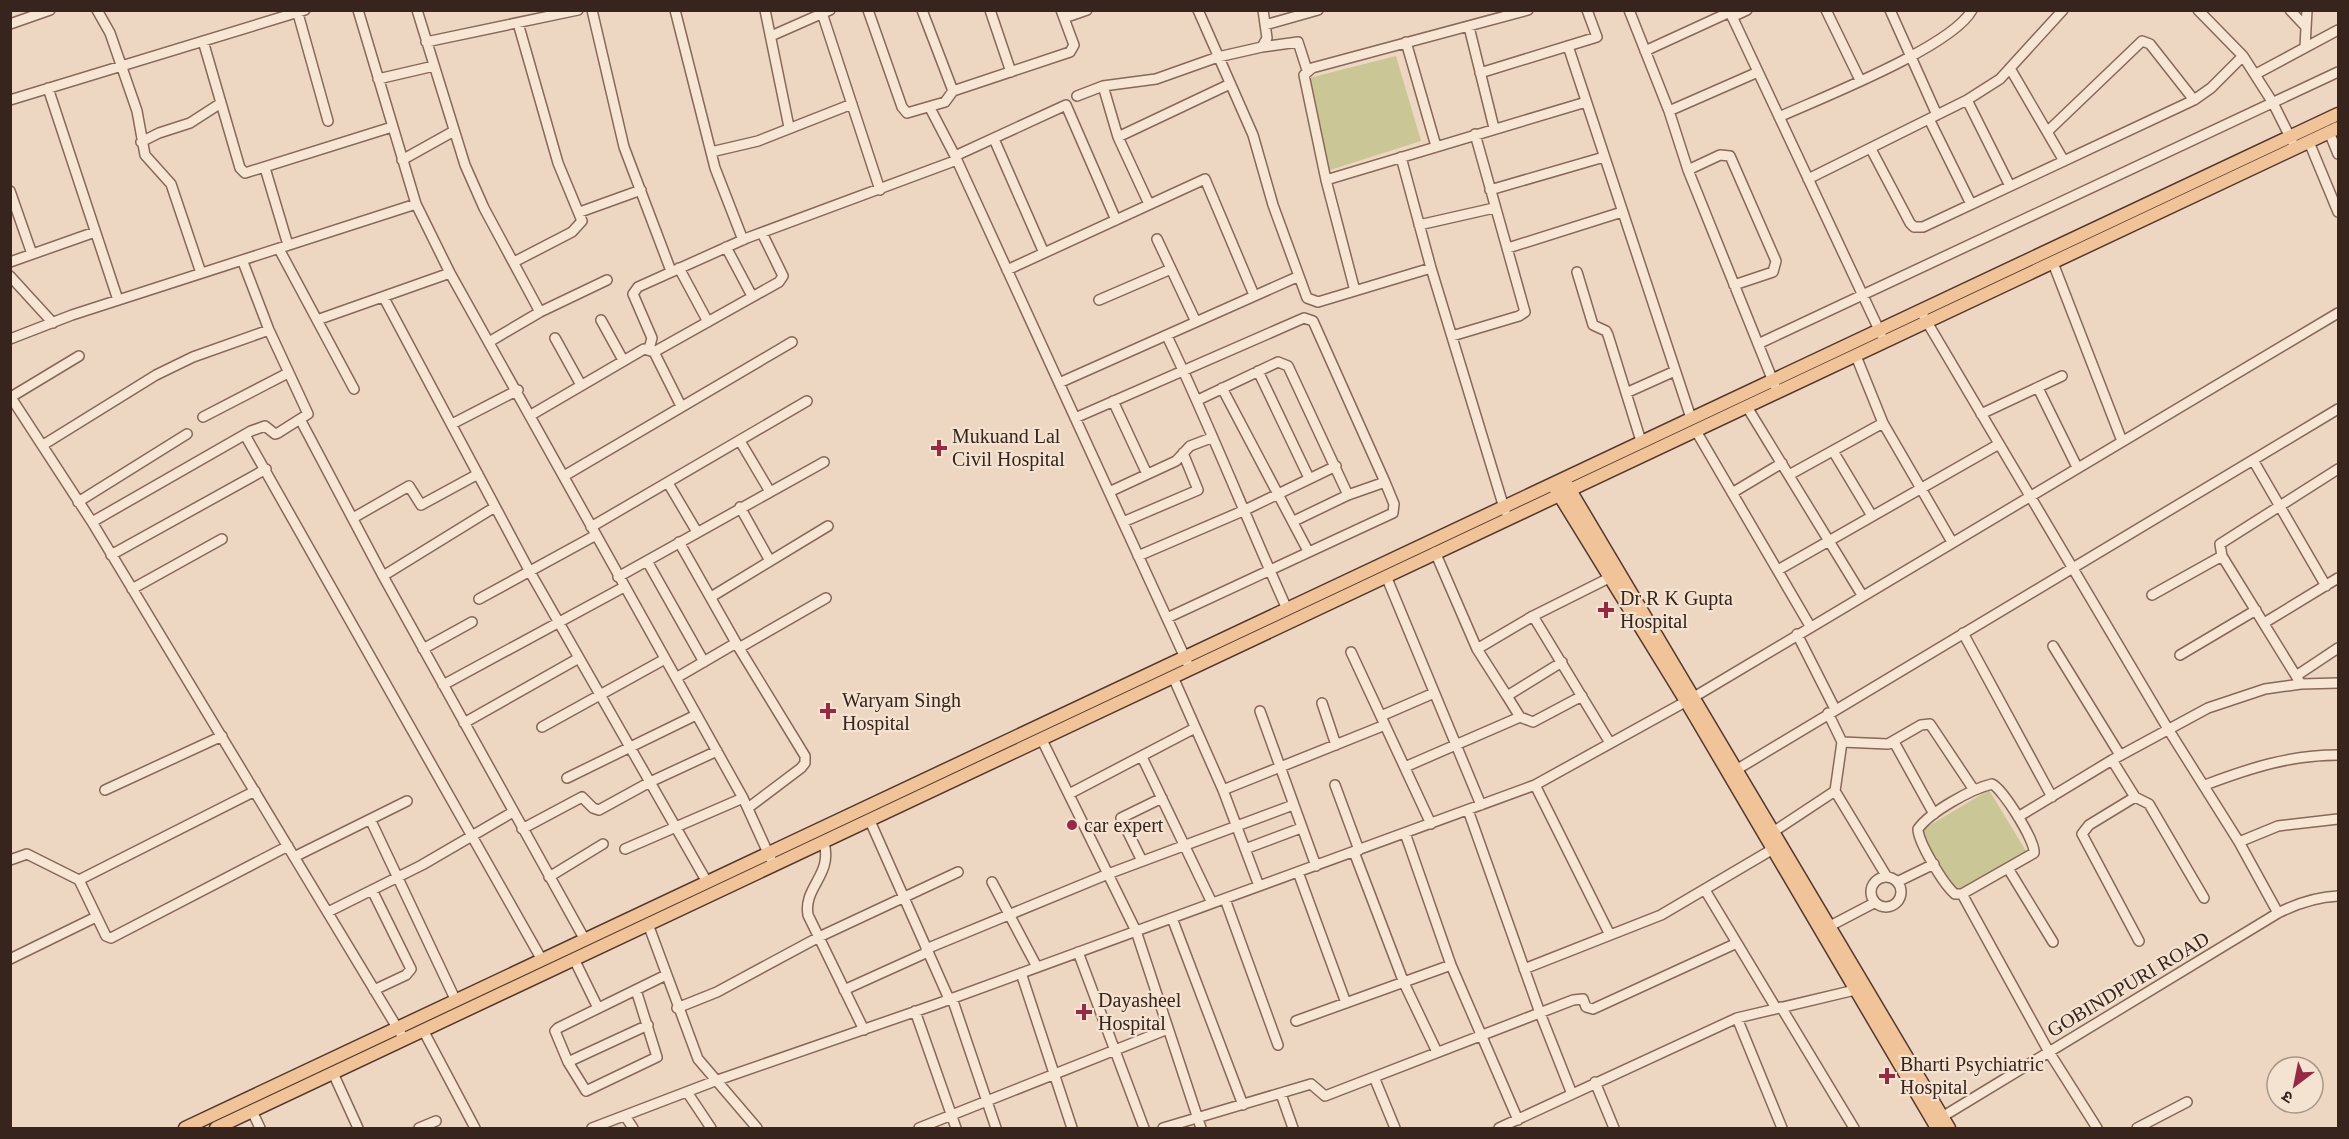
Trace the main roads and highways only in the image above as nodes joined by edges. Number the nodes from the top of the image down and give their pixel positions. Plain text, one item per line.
1 (2338, 114) edge
2 (2334, 130) edge
3 (2293, 143) junction
4 (1561, 487) junction
5 (1506, 513) junction
6 (1690, 699) junction
7 (400, 1034) junction
8 (1940, 1123) edge
9 (185, 1128) edge
10 (216, 1128) edge
11 (1949, 1128) edge

1 - 3 main road
2 - 3 main road
3 - 4 main road
3 - 4 main road
4 - 5 main road
4 - 6 main road
4 - 6 main road
5 - 7 main road
5 - 7 main road
6 - 8 main road
6 - 8 main road
7 - 9 main road
7 - 10 main road
8 - 11 main road

